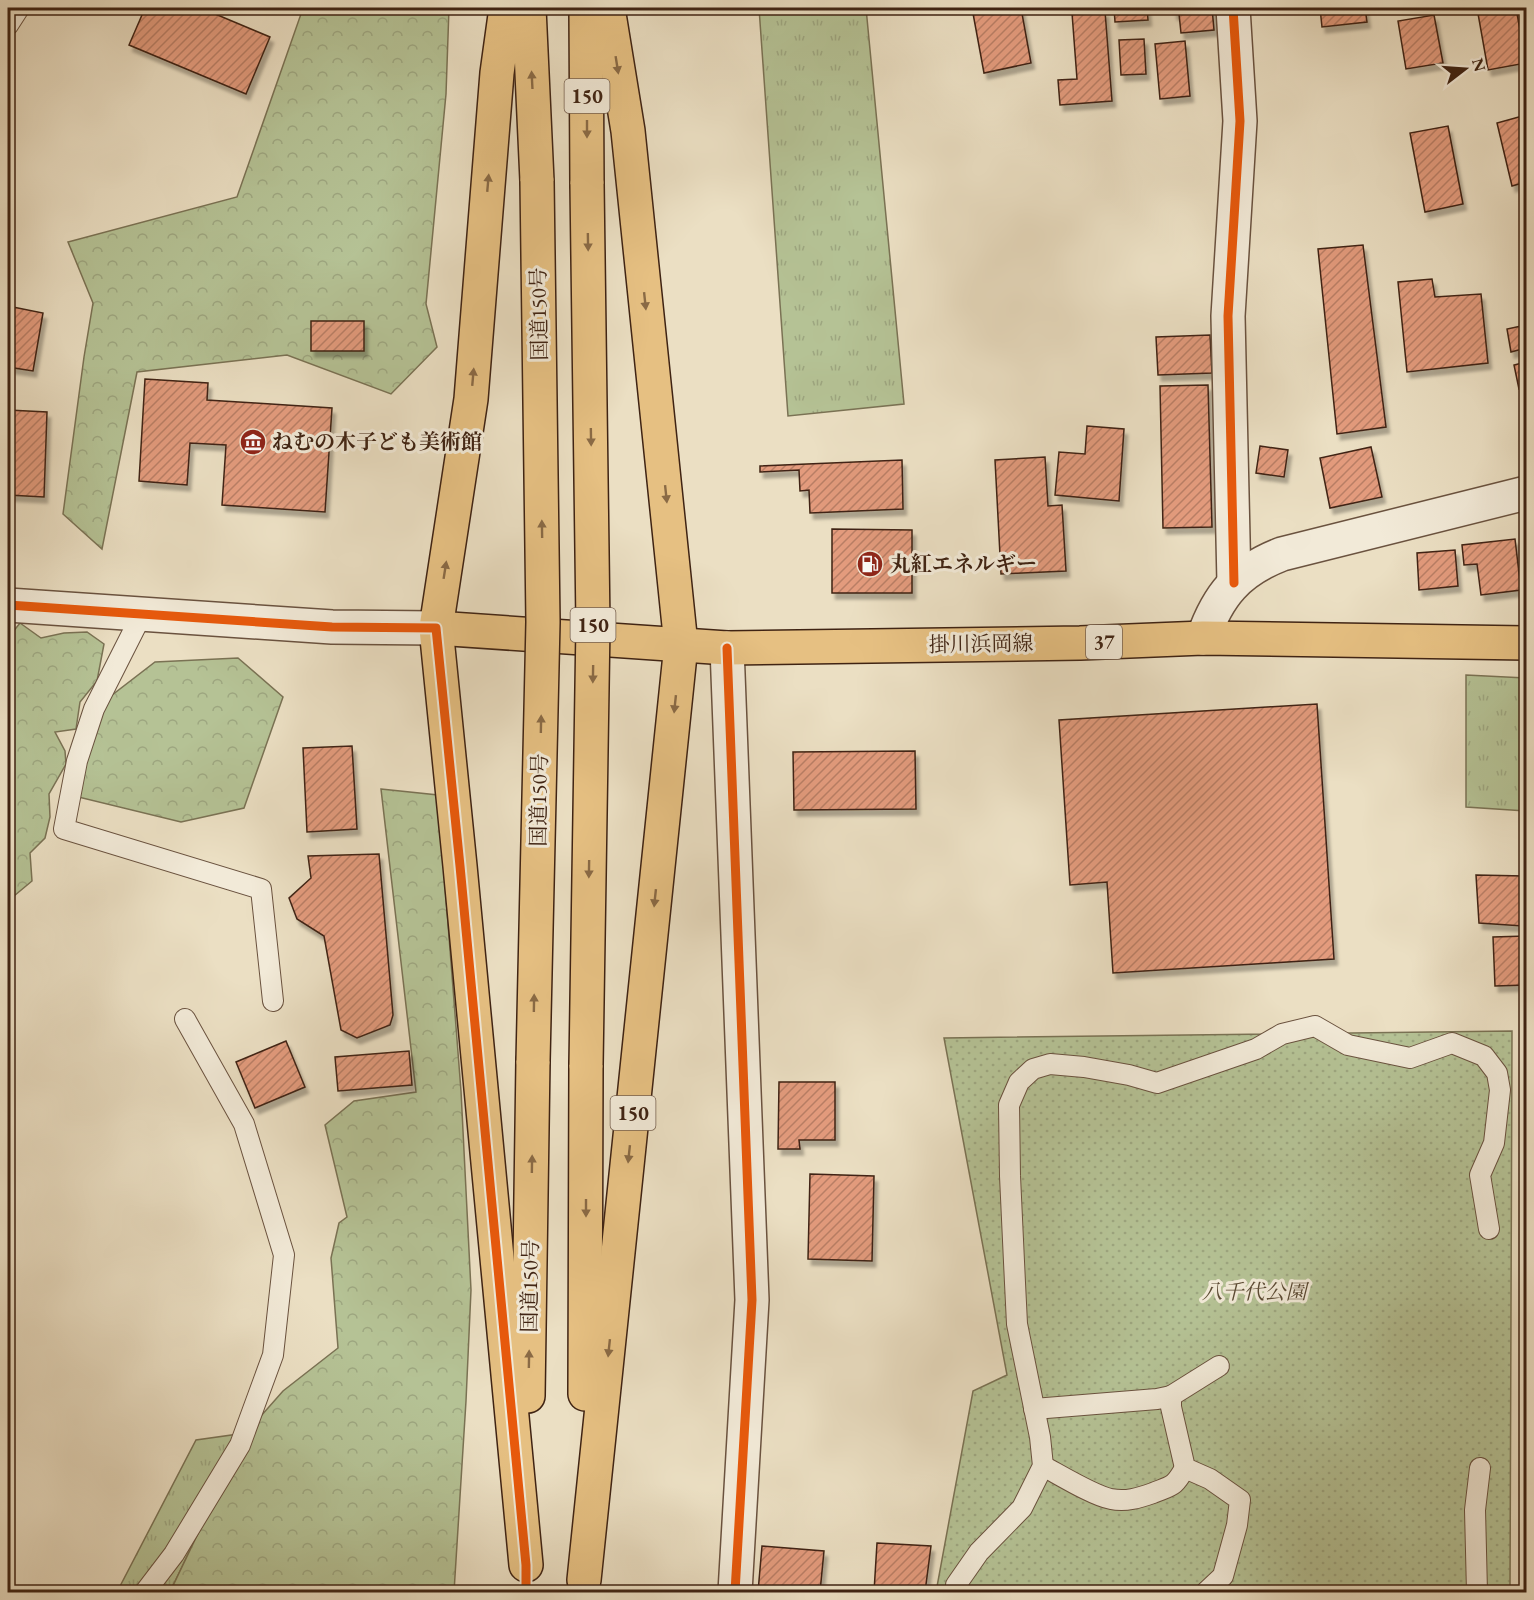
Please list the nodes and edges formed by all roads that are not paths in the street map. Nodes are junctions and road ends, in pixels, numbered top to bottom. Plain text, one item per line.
1 (19, 8) edge
2 (506, 8) edge
3 (529, 8) edge
4 (586, 8) edge
5 (608, 8) edge
6 (1233, 8) edge
7 (8, 25) edge
8 (1527, 493) edge
9 (1234, 583) junction
10 (8, 605) edge
11 (142, 614) junction
12 (436, 628) junction
13 (1203, 638) junction
14 (1527, 643) edge
15 (681, 645) junction
16 (727, 648) junction
17 (273, 1001) dead end
18 (185, 1019) dead end
19 (1489, 1229) dead end
20 (1219, 1366) dead end
21 (1171, 1396) junction
22 (1034, 1408) junction
23 (1043, 1466) junction
24 (1185, 1468) junction
25 (1480, 1468) dead end
26 (526, 1579) edge
27 (584, 1586) edge
28 (1213, 1590) edge
29 (145, 1593) edge
30 (735, 1593) edge
31 (956, 1593) edge
32 (1477, 1593) edge

1 - 7 lane
12 -> 2 main road, 150
26 -> 3 main road, 国道150号 / 150, bridge
4 -> 27 main road, 150, bridge
5 -> 15 main road, 150
6 - 9 street
8 - 9 street
9 - 13 street
10 - 11 street
11 - 12 street
11 - 17 lane
12 - 15 main road, 掛川浜岡線 / 37
12 - 26 main road, 150
13 - 14 main road, 掛川浜岡線 / 37
13 - 16 main road, 掛川浜岡線 / 37
15 - 16 main road, 掛川浜岡線 / 37
15 -> 27 main road, 150
16 - 30 street
18 - 29 lane
19 - 22 lane
20 - 21 lane
21 - 22 lane
21 - 24 lane
22 - 23 lane
23 - 24 lane
23 - 31 lane
24 - 28 lane
25 - 32 lane

